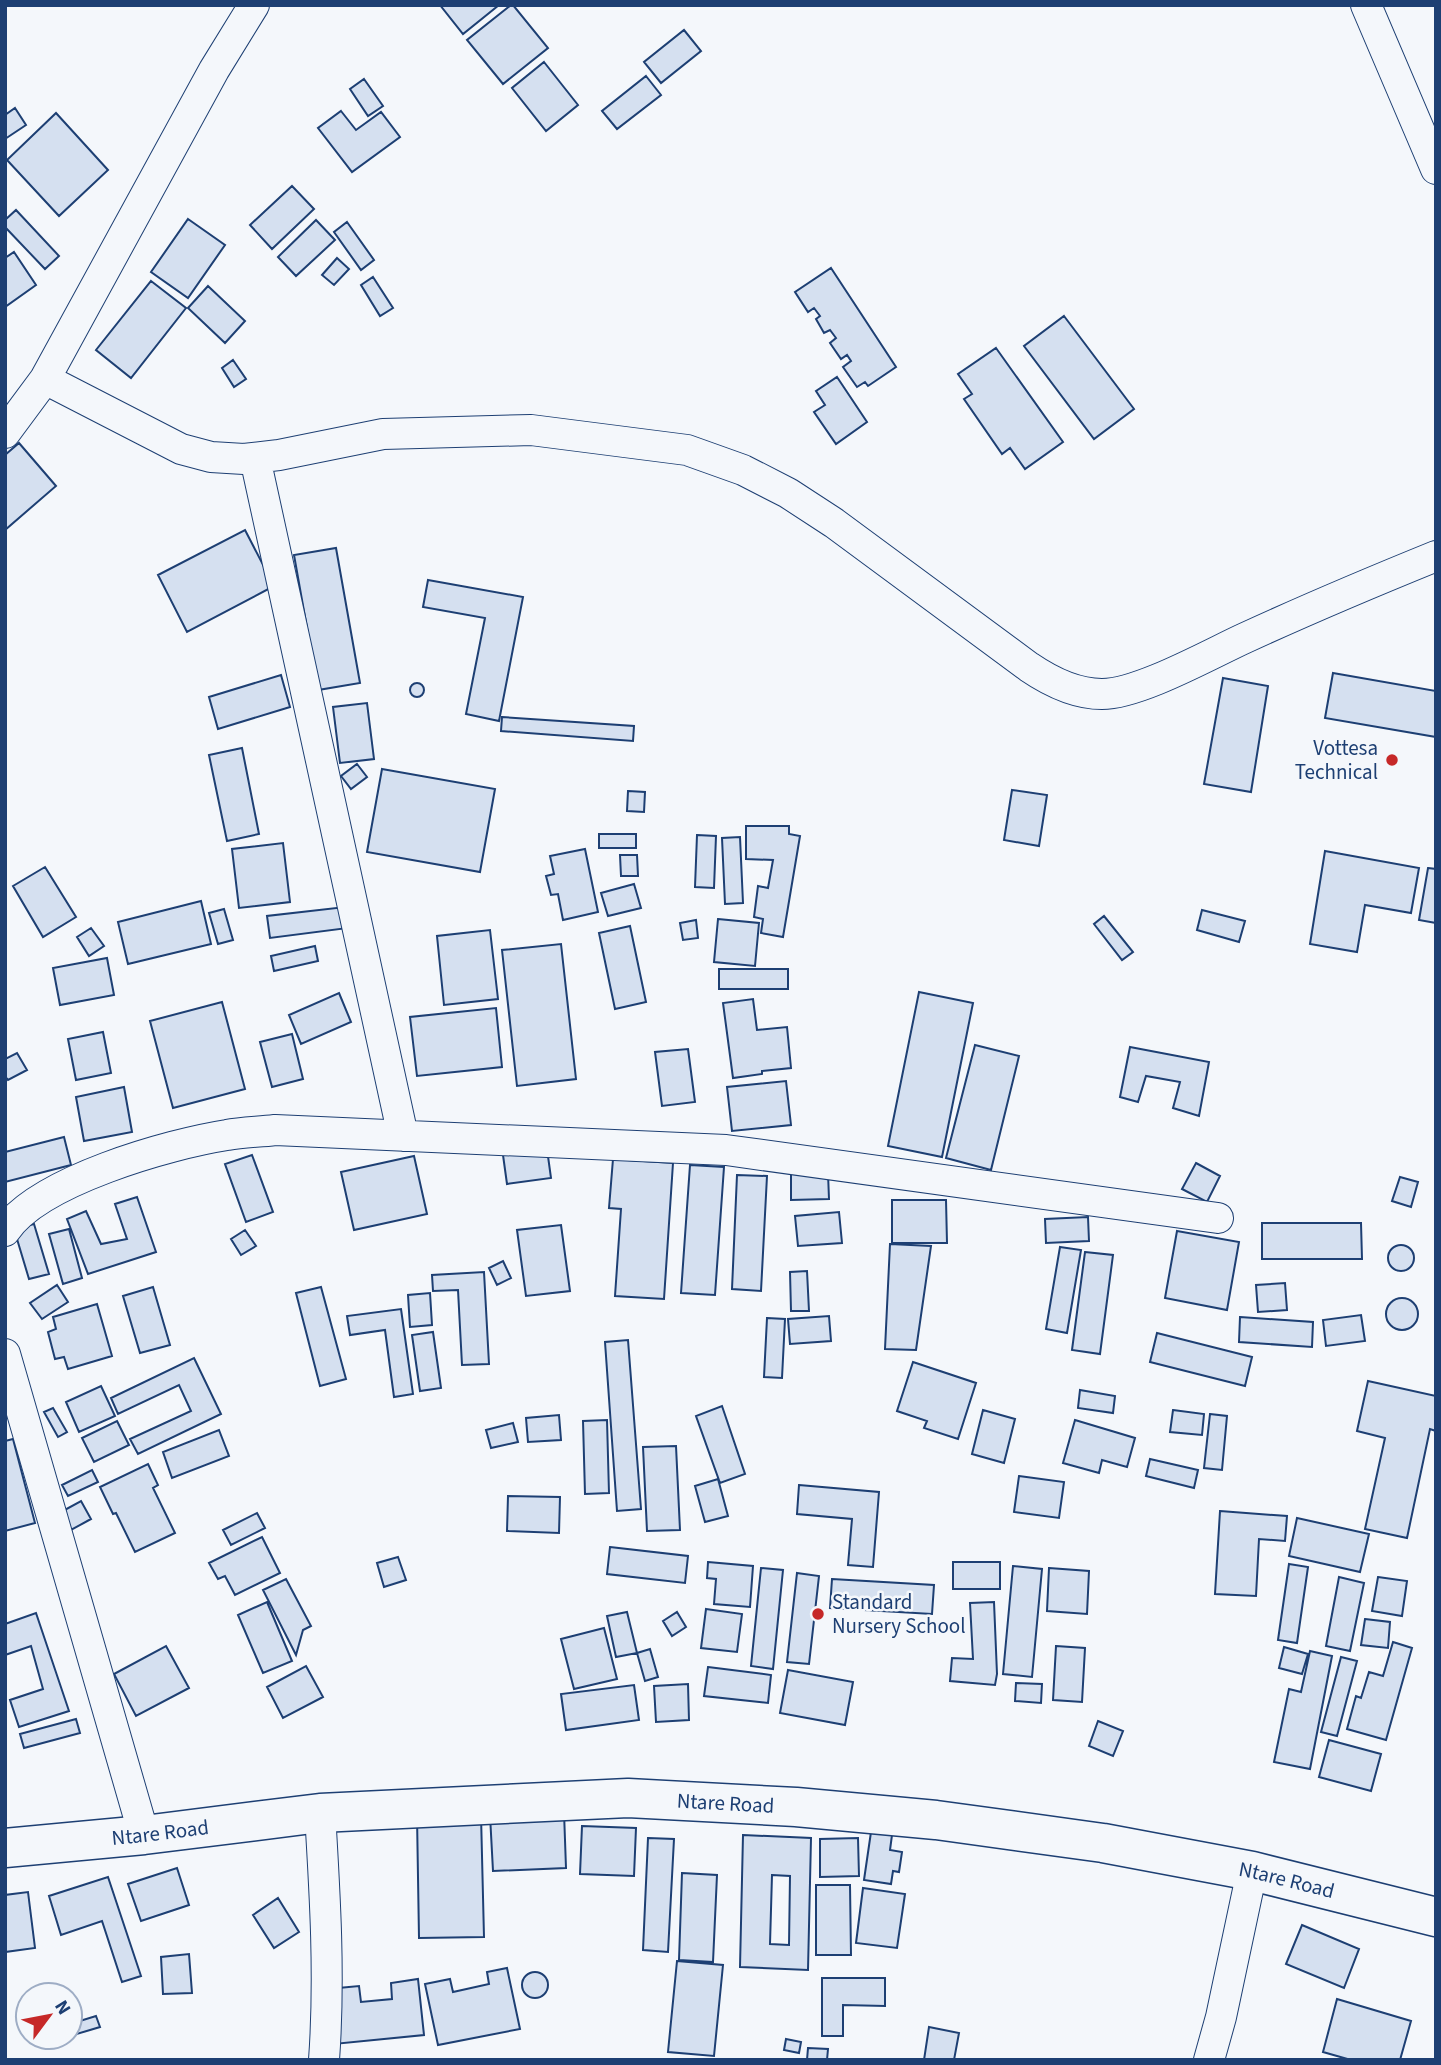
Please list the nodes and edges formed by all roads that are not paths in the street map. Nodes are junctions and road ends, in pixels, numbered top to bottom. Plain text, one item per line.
1 (254, 5) edge
2 (1366, 5) edge
3 (1436, 169) edge
4 (45, 379) junction
5 (5, 433) edge
6 (256, 458) junction
7 (1436, 556) edge
8 (402, 1136) junction
9 (1218, 1218) dead end
10 (5, 1231) edge
11 (5, 1354) edge
12 (320, 1813) junction
13 (144, 1835) junction
14 (5, 1848) edge
15 (1252, 1871) junction
16 (1435, 1915) edge
17 (324, 2060) edge
18 (1209, 2060) edge

1 - 4 street
2 - 3 street
4 - 5 street
4 - 6 street
6 - 7 street
6 - 8 street
8 - 9 street
8 - 10 street
11 - 13 street
12 - 13 main road, Ntare Road
12 - 15 main road, Ntare Road
12 - 17 street
13 - 14 main road, Ntare Road
15 - 16 main road, Ntare Road
15 - 18 street

